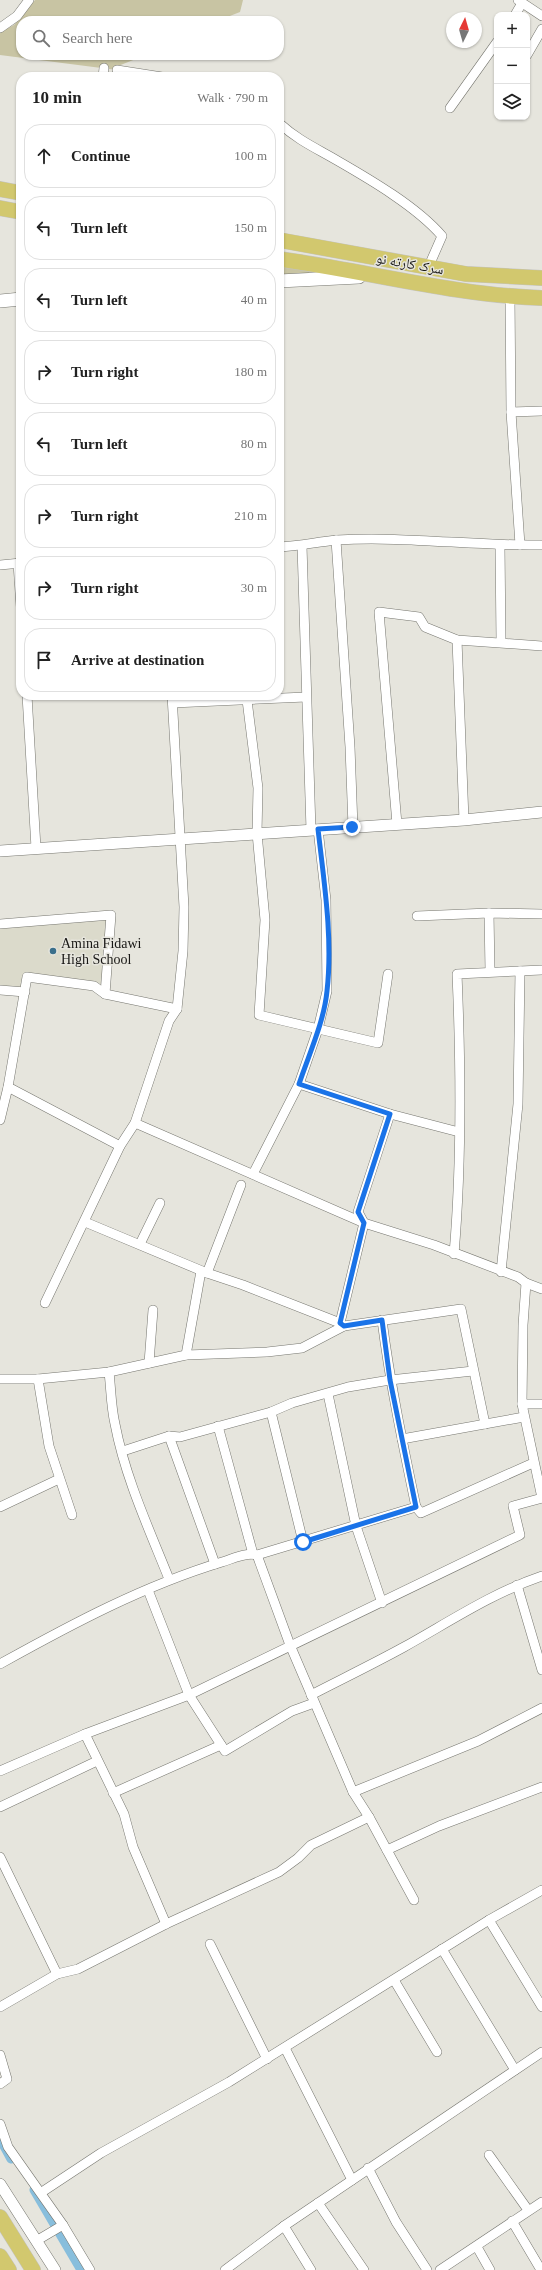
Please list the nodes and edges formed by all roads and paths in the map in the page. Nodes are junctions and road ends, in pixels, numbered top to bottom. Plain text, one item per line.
1 (29, 0) edge
2 (520, 2) edge
3 (516, 12) edge
4 (17, 16) edge
5 (542, 16) edge
6 (16, 17) edge
7 (0, 28) edge
8 (542, 29) edge
9 (494, 46) edge
10 (530, 50) edge
11 (117, 70) dead end
12 (130, 72) edge
13 (450, 108) dead end
14 (284, 127) edge
15 (0, 189) edge
16 (16, 192) edge
17 (0, 208) edge
18 (16, 211) edge
19 (284, 241) edge
20 (318, 247) junction
21 (284, 260) edge
22 (319, 265) junction
23 (428, 268) junction
24 (380, 276) junction
25 (542, 278) edge
26 (284, 281) edge
27 (510, 297) junction
28 (542, 298) edge
29 (16, 299) edge
30 (0, 301) edge
31 (542, 411) edge
32 (511, 412) junction
33 (336, 540) junction
34 (542, 544) edge
35 (520, 545) junction
36 (302, 546) junction
37 (500, 546) junction
38 (284, 547) edge
39 (16, 563) edge
40 (0, 565) edge
41 (457, 640) junction
42 (501, 642) junction
43 (542, 646) edge
44 (284, 697) edge
45 (306, 697) junction
46 (26, 700) edge
47 (172, 700) edge
48 (246, 700) edge
49 (542, 812) edge
50 (464, 820) junction
51 (398, 824) junction
52 (352, 827) junction
53 (315, 829) junction
54 (257, 833) junction
55 (180, 839) junction
56 (36, 848) junction
57 (0, 851) edge
58 (489, 913) junction
59 (542, 914) edge
60 (417, 916) dead end
61 (0, 924) edge
62 (542, 970) edge
63 (490, 971) junction
64 (520, 971) junction
65 (388, 974) dead end
66 (0, 990) edge
67 (25, 992) junction
68 (105, 994) junction
69 (177, 1009) junction
70 (318, 1029) junction
71 (299, 1084) junction
72 (8, 1087) junction
73 (390, 1114) junction
74 (0, 1120) edge
75 (135, 1123) junction
76 (460, 1132) junction
77 (120, 1146) junction
78 (253, 1174) junction
79 (241, 1185) dead end
80 (160, 1203) dead end
81 (84, 1222) junction
82 (364, 1223) junction
83 (140, 1244) junction
84 (454, 1254) junction
85 (204, 1272) junction
86 (501, 1272) junction
87 (526, 1283) junction
88 (542, 1289) edge
89 (45, 1303) dead end
90 (153, 1310) dead end
91 (382, 1320) junction
92 (342, 1325) junction
93 (186, 1355) junction
94 (149, 1363) junction
95 (473, 1371) junction
96 (109, 1372) junction
97 (0, 1379) edge
98 (38, 1379) junction
99 (390, 1380) junction
100 (328, 1394) junction
101 (522, 1404) junction
102 (542, 1404) edge
103 (271, 1412) junction
104 (524, 1417) junction
105 (485, 1424) junction
106 (218, 1426) junction
107 (168, 1436) junction
108 (402, 1439) junction
109 (123, 1452) junction
110 (533, 1463) junction
111 (59, 1480) junction
112 (542, 1498) edge
113 (0, 1507) edge
114 (416, 1507) junction
115 (72, 1515) dead end
116 (356, 1526) junction
117 (303, 1542) junction
118 (255, 1555) junction
119 (215, 1564) junction
120 (542, 1576) edge
121 (169, 1579) junction
122 (516, 1585) junction
123 (148, 1590) junction
124 (382, 1603) junction
125 (290, 1645) junction
126 (0, 1664) edge
127 (542, 1670) edge
128 (189, 1695) junction
129 (313, 1699) junction
130 (542, 1708) edge
131 (85, 1734) junction
132 (221, 1745) junction
133 (97, 1761) junction
134 (0, 1771) edge
135 (542, 1787) edge
136 (352, 1792) junction
137 (113, 1793) junction
138 (0, 1807) edge
139 (369, 1817) junction
140 (387, 1850) junction
141 (0, 1857) edge
142 (542, 1890) edge
143 (414, 1900) dead end
144 (489, 1920) junction
145 (166, 1924) junction
146 (210, 1944) dead end
147 (442, 1949) junction
148 (57, 1974) junction
149 (394, 1980) junction
150 (0, 2007) edge
151 (542, 2007) edge
152 (285, 2048) junction
153 (437, 2052) dead end
154 (542, 2052) edge
155 (0, 2055) edge
156 (267, 2059) junction
157 (515, 2070) junction
158 (0, 2084) edge
159 (0, 2124) edge
160 (489, 2156) dead end
161 (368, 2168) junction
162 (352, 2180) junction
163 (0, 2184) edge
164 (42, 2192) junction
165 (542, 2202) edge
166 (318, 2203) junction
167 (528, 2210) junction
168 (0, 2217) edge
169 (512, 2221) junction
170 (284, 2226) junction
171 (58, 2229) junction
172 (36, 2241) junction
173 (477, 2247) junction
174 (0, 2256) edge
175 (9, 2270) edge
176 (33, 2270) edge
177 (55, 2270) edge
178 (90, 2270) edge
179 (225, 2270) edge
180 (311, 2270) edge
181 (364, 2270) edge
182 (427, 2270) edge
183 (440, 2270) edge
184 (490, 2270) edge
185 (541, 2270) edge

1 - 4 street
2 - 3 street
2 - 5 street
6 - 7 street
8 - 10 street
9 - 13 street
11 - 12 street
14 - 23 street
15 - 16 highway
17 - 18 highway
19 - 20 highway, سرک کارته نو
20 - 22 highway
20 - 23 highway, سرک کارته نو
21 - 22 highway, سرک کارته نو
22 - 24 highway, سرک کارته نو
23 - 25 highway, سرک کارته نو
24 - 26 main road
24 - 27 highway, سرک کارته نو
27 - 28 highway, سرک کارته نو
27 - 32 street
29 - 30 main road
31 - 32 street
32 - 35 street
33 - 36 street
33 - 37 street
33 - 52 street
34 - 35 street
35 - 37 street
36 - 38 street
36 - 45 street
37 - 42 street
39 - 40 street
41 - 42 street
41 - 50 street
41 - 51 street
42 - 43 street
44 - 45 street
45 - 53 street
46 - 56 street
47 - 55 street
48 - 54 street
49 - 50 street
50 - 51 street
51 - 52 street
52 - 53 street
53 - 54 street
53 - 70 street
54 - 55 street
54 - 70 street
55 - 56 street
55 - 69 street
56 - 57 street
58 - 59 street
58 - 60 street
58 - 63 street
61 - 68 street
62 - 64 street
63 - 64 street
63 - 76 street
64 - 86 street
65 - 70 street
66 - 67 street
67 - 68 street
67 - 72 street
68 - 69 street
69 - 75 street
70 - 71 street
71 - 73 street
71 - 78 street
72 - 74 street
72 - 77 street
73 - 76 street
73 - 82 street
75 - 77 street
75 - 78 street
76 - 84 street
77 - 81 street
78 - 82 street
79 - 85 street
80 - 83 street
81 - 83 street
81 - 89 street
82 - 84 street
82 - 92 street
83 - 85 street
84 - 86 street
85 - 92 street
85 - 93 street
86 - 87 street
87 - 88 street
87 - 101 street
90 - 94 street
91 - 92 street
91 - 95 street
91 - 99 street
92 - 93 street
93 - 94 street
94 - 96 street
95 - 99 street
95 - 105 street
96 - 98 street
96 - 109 street
97 - 98 street
98 - 111 street
99 - 100 street
99 - 108 street
100 - 103 street
100 - 116 street
101 - 102 street
101 - 104 street
103 - 106 street
103 - 117 street
104 - 105 street
104 - 110 street
105 - 108 street
106 - 107 street
106 - 118 street
107 - 109 street
107 - 119 street
108 - 114 street
109 - 121 street
110 - 112 street
110 - 114 street
111 - 113 street
111 - 115 street
112 - 124 street
114 - 116 street
116 - 117 street
116 - 124 street
117 - 118 street
118 - 119 street
118 - 125 street
119 - 121 street
120 - 122 street
121 - 123 street
122 - 127 street
122 - 129 street
123 - 126 street
123 - 128 street
124 - 125 street
125 - 128 street
125 - 129 street
128 - 131 street
128 - 132 street
129 - 132 street
129 - 136 street
130 - 136 street
131 - 133 street
131 - 134 street
132 - 137 street
133 - 137 street
133 - 138 street
135 - 140 street
136 - 139 street
137 - 145 street
139 - 140 street
139 - 145 street
140 - 143 street
141 - 148 street
142 - 144 street
144 - 147 street
144 - 151 street
145 - 148 street
146 - 156 street
147 - 149 street
147 - 157 street
148 - 150 street
149 - 152 street
149 - 153 street
152 - 156 street
152 - 162 street
154 - 157 street
155 - 158 street
156 - 164 street
157 - 161 street
159 - 164 street
160 - 167 street
161 - 162 street
161 - 182 street
162 - 166 street
163 - 172 street
164 - 171 street
165 - 167 street
166 - 170 street
166 - 181 street
167 - 169 street
168 - 176 highway
169 - 173 street
169 - 185 street
170 - 179 street
170 - 180 street
171 - 172 street
171 - 178 street
172 - 177 street
173 - 183 street
173 - 184 street
174 - 175 highway

